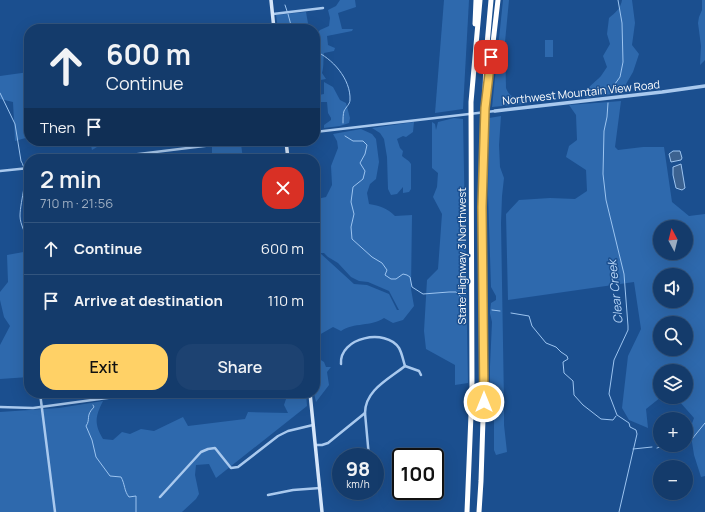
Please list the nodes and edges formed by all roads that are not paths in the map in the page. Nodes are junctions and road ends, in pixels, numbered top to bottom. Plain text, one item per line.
1 (271, 0) edge
2 (476, 0) edge
3 (480, 0) edge
4 (491, 0) edge
5 (498, 0) edge
6 (322, 8) dead end
7 (272, 14) junction
8 (273, 24) edge
9 (473, 75) junction
10 (705, 86) edge
11 (485, 108) junction
12 (495, 111) joint
13 (320, 131) edge
14 (204, 146) edge
15 (139, 154) edge
16 (24, 169) edge
17 (0, 172) edge
18 (341, 364) dead end
19 (405, 366) junction
20 (421, 375) dead end
21 (41, 398) edge
22 (108, 398) edge
23 (311, 398) edge
24 (0, 407) edge
25 (42, 407) junction
26 (365, 413) junction
27 (314, 425) junction
28 (316, 445) junction
29 (368, 448) edge
30 (320, 488) junction
31 (268, 495) dead end
32 (160, 497) dead end
33 (55, 512) edge
34 (322, 512) edge
35 (466, 512) edge
36 (479, 512) edge

1 - 7 main road
2 - 9 highway
3 - 9 highway, State Highway 3 Northwest
4 - 11 highway, State Highway 3 Northwest
5 - 11 highway
6 - 7 street
7 - 8 main road
9 - 35 highway, State Highway 3 Northwest
10 - 12 street, Northwest Mountain View Road
11 - 36 highway, State Highway 3 Northwest
12 - 13 street, Northwest Mountain View Road
14 - 15 street
16 - 17 street
18 - 19 street
19 - 20 street
19 - 26 street
21 - 25 street
22 - 25 street
23 - 27 main road
24 - 25 street
25 - 33 street
26 - 28 street
26 - 29 street
27 - 28 main road
27 - 32 street
28 - 30 main road
30 - 31 street
30 - 34 main road

